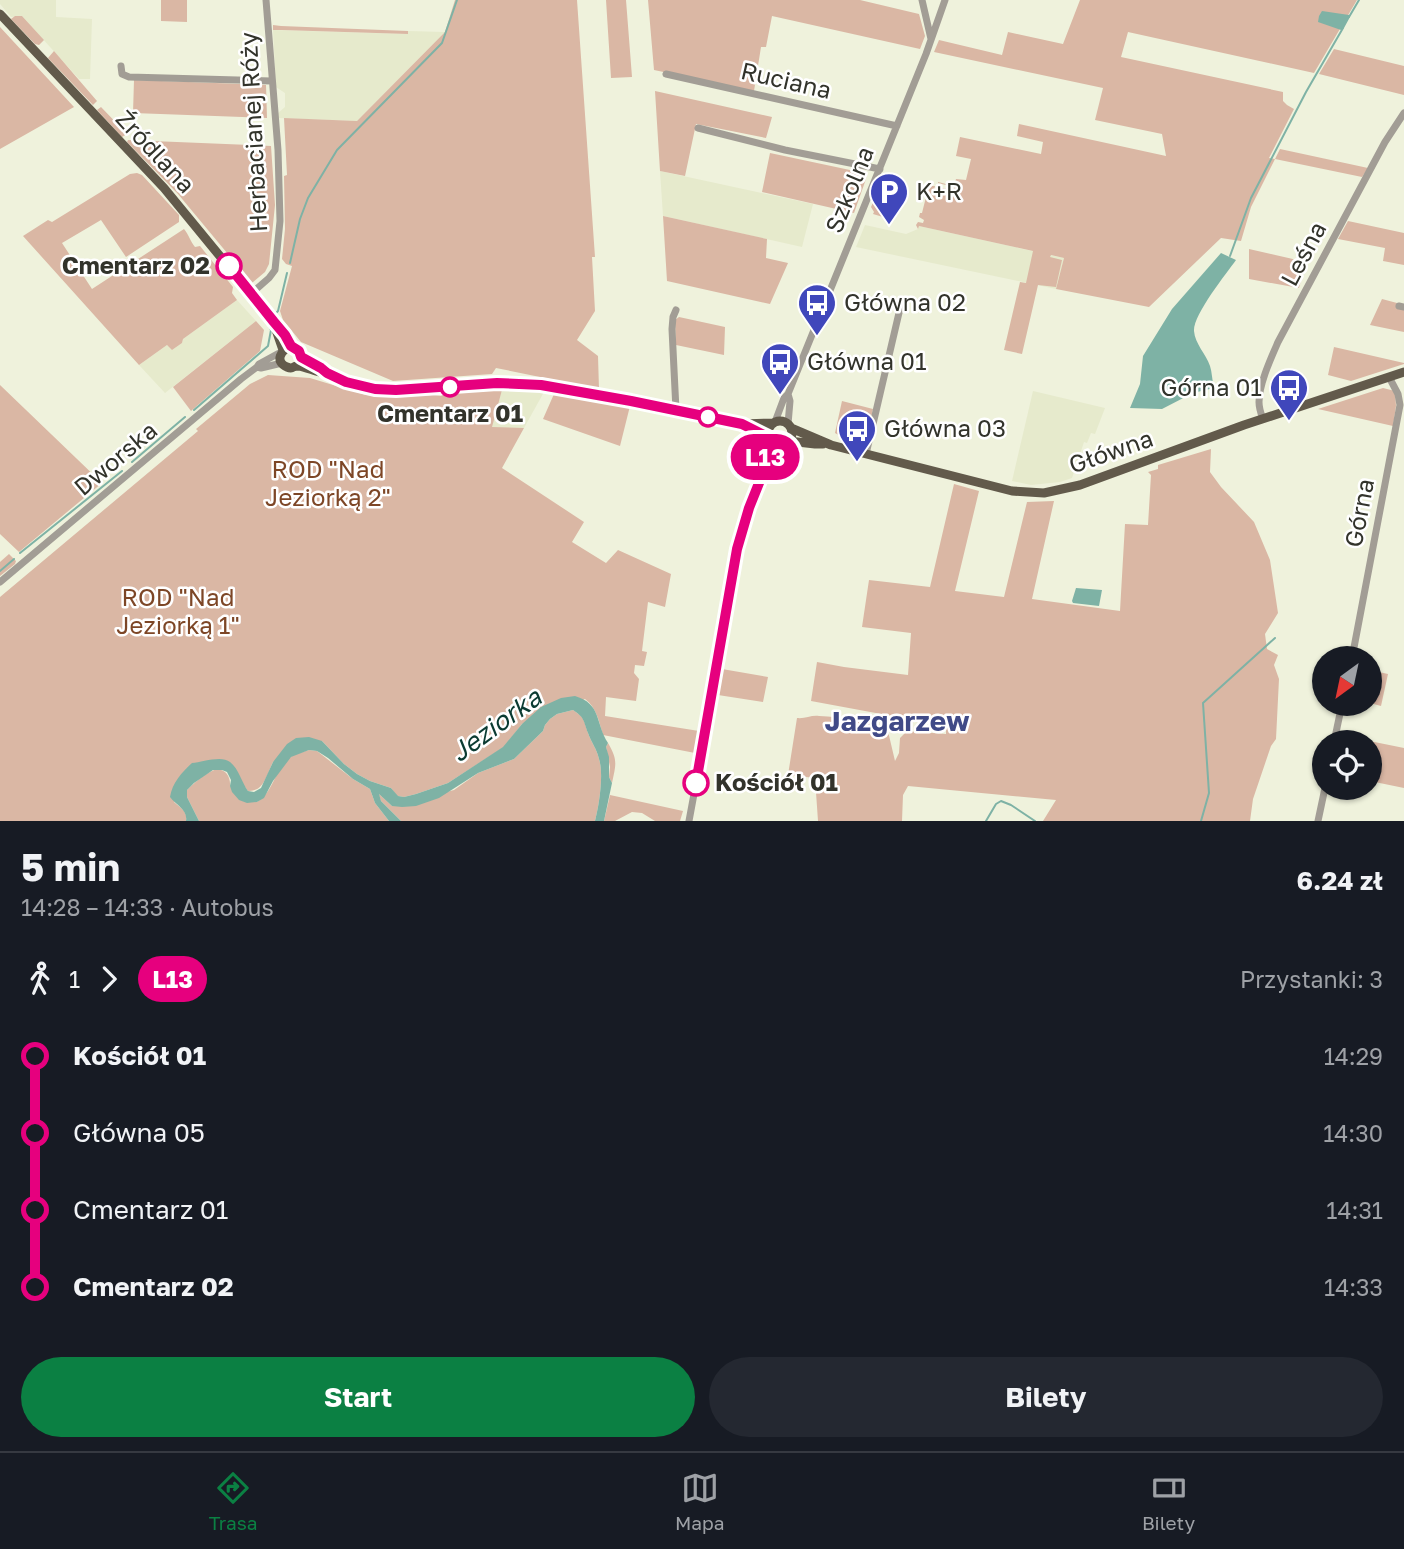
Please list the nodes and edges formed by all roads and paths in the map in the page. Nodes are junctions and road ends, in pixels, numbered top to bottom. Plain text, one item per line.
1 (266, 0) edge
2 (922, 0) edge
3 (945, 0) edge
4 (0, 14) edge
5 (931, 40) junction
6 (121, 66) dead end
7 (666, 74) dead end
8 (271, 81) junction
9 (1404, 113) edge
10 (897, 126) junction
11 (698, 128) dead end
12 (880, 169) junction
13 (252, 293) junction
14 (902, 300) dead end
15 (676, 310) dead end
16 (285, 349) junction
17 (299, 361) junction
18 (282, 363) junction
19 (257, 367) junction
20 (1404, 372) edge
21 (1389, 377) junction
22 (788, 394) junction
23 (677, 410) junction
24 (1263, 419) junction
25 (774, 423) junction
26 (742, 424) junction
27 (790, 426) junction
28 (769, 438) junction
29 (786, 443) junction
30 (824, 443) junction
31 (866, 454) junction
32 (761, 478) junction
33 (0, 582) edge
34 (1354, 646) edge
35 (1322, 800) edge
36 (689, 821) edge
37 (1318, 821) edge

1 - 8 street, Herbacianej Róży
2 - 5 street
3 - 5 street, Szkolna
4 - 13 main road, Źródlana
5 - 10 street, Szkolna
6 - 8 street
7 - 10 street, Ruciana
8 - 13 street, Herbacianej Róży
9 - 24 street, Leśna
10 - 12 street, Szkolna
11 - 12 street
12 - 22 street, Szkolna
13 - 16 main road, Źródlana
14 - 31 street
15 - 23 street
16 - 17 main road
16 - 18 main road
16 - 19 street, Dworska
17 - 18 main road
17 - 23 main road
18 - 19 street, Dworska
19 - 33 street, Dworska
20 - 21 main road, Główna
21 - 24 main road, Główna
21 - 34 street, Górna
22 - 25 street, Szkolna
22 - 27 street, Szkolna
23 - 26 main road
24 - 31 main road, Główna
25 - 26 main road
25 - 27 main road
25 - 28 main road
26 - 28 main road
27 - 29 main road
27 - 30 main road, Główna
28 - 29 main road
28 - 32 street
29 - 30 main road, Główna
29 - 32 street
30 - 31 main road, Główna
32 - 36 street
35 - 37 street

